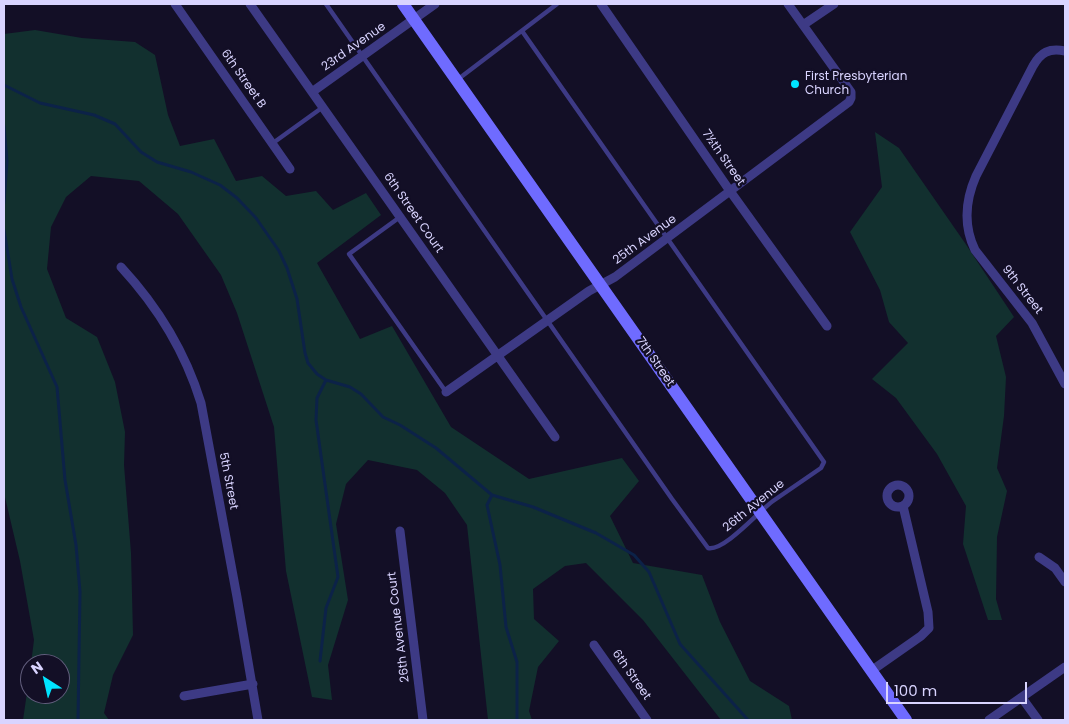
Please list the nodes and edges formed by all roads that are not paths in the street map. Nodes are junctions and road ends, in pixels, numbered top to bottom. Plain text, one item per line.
1 (175, 4) edge
2 (250, 4) edge
3 (326, 4) edge
4 (403, 4) edge
5 (435, 4) edge
6 (557, 4) edge
7 (601, 4) edge
8 (788, 4) edge
9 (834, 4) edge
10 (414, 19) junction
11 (802, 25) junction
12 (522, 31) junction
13 (1062, 50) edge
14 (362, 56) junction
15 (456, 80) junction
16 (312, 92) junction
17 (323, 107) junction
18 (273, 142) junction
19 (290, 169) dead end
20 (730, 191) junction
21 (400, 216) junction
22 (668, 239) junction
23 (121, 267) dead end
24 (601, 285) junction
25 (548, 320) junction
26 (827, 326) dead end
27 (498, 356) junction
28 (1065, 384) edge
29 (446, 392) joint
30 (555, 437) dead end
31 (903, 506) dead end
32 (761, 512) junction
33 (400, 531) dead end
34 (1039, 557) dead end
35 (1065, 582) edge
36 (594, 645) dead end
37 (1065, 667) edge
38 (871, 671) junction
39 (253, 684) junction
40 (184, 696) dead end
41 (1022, 698) junction
42 (258, 720) edge
43 (423, 720) edge
44 (647, 720) edge
45 (906, 720) edge
46 (990, 720) edge
47 (1038, 720) edge

1 - 18 street, 6th Street B
2 - 16 street, 6th Street Court
3 - 14 lane
4 - 10 main road, 7th Street
5 - 10 street, 23rd Avenue
6 - 12 lane
7 - 20 street, 7½th Street
8 - 11 street
9 - 11 street
10 - 14 street, 23rd Avenue
10 - 15 main road, 7th Street
11 - 20 street, 25th Avenue
12 - 15 lane
12 - 22 lane
13 - 28 street, 9th Street
14 - 16 street, 23rd Avenue
14 - 25 lane
15 - 24 main road, 7th Street
16 - 17 street, 6th Street Court
17 - 18 lane
17 - 21 street, 6th Street Court
18 - 19 street, 6th Street B
20 - 22 street, 25th Avenue
20 - 26 street, 7½th Street
21 - 27 street, 6th Street Court
21 - 29 lane
22 - 24 street, 25th Avenue
22 - 32 lane, 26th Avenue
23 - 39 street, 5th Street
24 - 25 street, 25th Avenue
24 - 32 main road, 7th Street
25 - 27 street, 25th Avenue
25 - 32 lane, 26th Avenue
27 - 29 street, 25th Avenue
27 - 30 street, 6th Street Court
31 - 38 street
32 - 38 main road, 7th Street
33 - 43 street, 26th Avenue Court
34 - 35 street
36 - 44 street, 6th Street
37 - 41 street
38 - 45 main road, 7th Street
39 - 40 street
39 - 42 street, 5th Street
41 - 46 street
41 - 47 street

